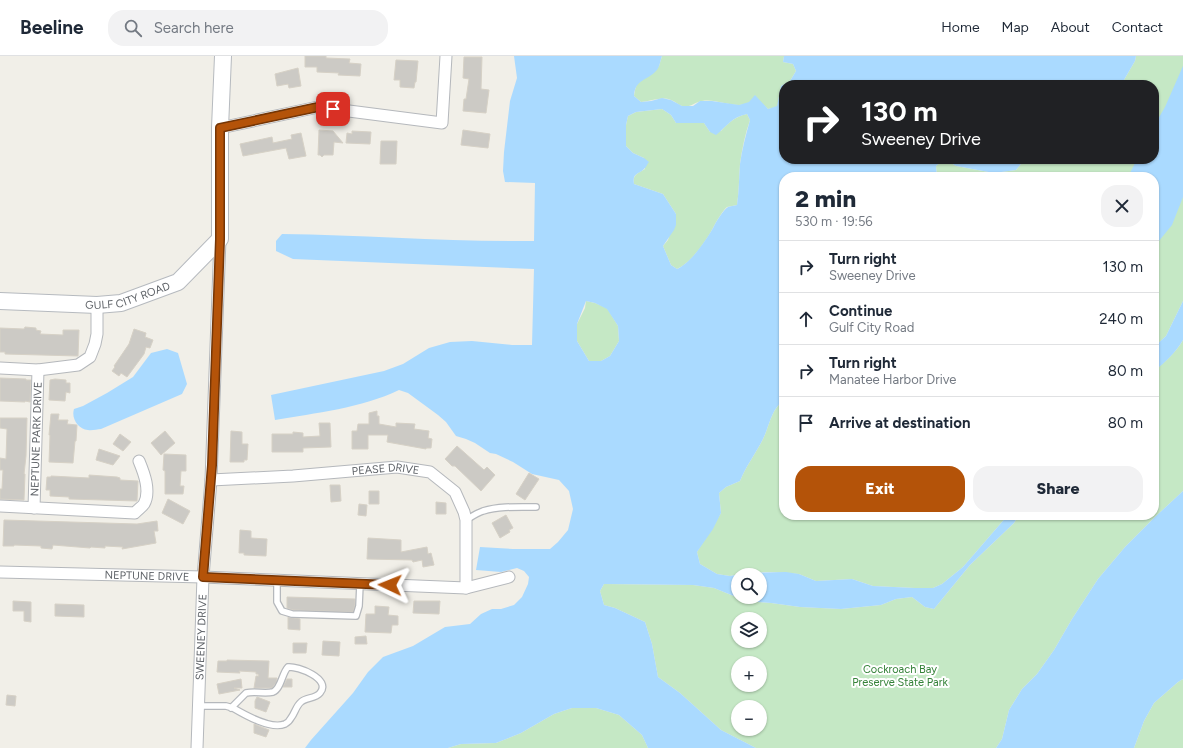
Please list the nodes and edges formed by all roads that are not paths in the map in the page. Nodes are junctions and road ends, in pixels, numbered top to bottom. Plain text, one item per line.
1 (223, 56) edge
2 (446, 56) edge
3 (220, 128) junction
4 (220, 239) junction
5 (0, 301) edge
6 (97, 305) junction
7 (0, 368) edge
8 (38, 370) junction
9 (139, 461) dead end
10 (211, 480) junction
11 (0, 506) edge
12 (536, 507) dead end
13 (34, 508) junction
14 (466, 520) junction
15 (0, 572) edge
16 (203, 577) junction
17 (509, 577) dead end
18 (277, 580) junction
19 (360, 584) junction
20 (466, 588) junction
21 (198, 706) junction
22 (231, 708) junction
23 (197, 748) edge

1 - 3 street
2 - 3 street
3 - 4 street
4 - 6 street, GULF CITY ROAD
4 - 10 street, SWEENEY DRIVE
5 - 6 street, GULF CITY ROAD
6 - 8 street, NEPTUNE PARK DRIVE
7 - 8 street, NEPTUNE PARK DRIVE
8 - 13 street, NEPTUNE PARK DRIVE
9 - 13 street, NEPTUNE PARK DRIVE
10 - 14 street, PEASE DRIVE
10 - 16 street, SWEENEY DRIVE
11 - 13 street, NEPTUNE PARK DRIVE
12 - 14 lane
14 - 20 street, PEASE DRIVE
15 - 16 street, NEPTUNE DRIVE
16 - 18 street, NEPTUNE DRIVE
16 - 21 street, SWEENEY DRIVE
17 - 20 street, NEPTUNE DRIVE
18 - 19 street, NEPTUNE DRIVE
18 - 19 lane
19 - 20 street, NEPTUNE DRIVE
21 - 22 lane
21 - 23 street, SWEENEY DRIVE
22 - 22 lane

